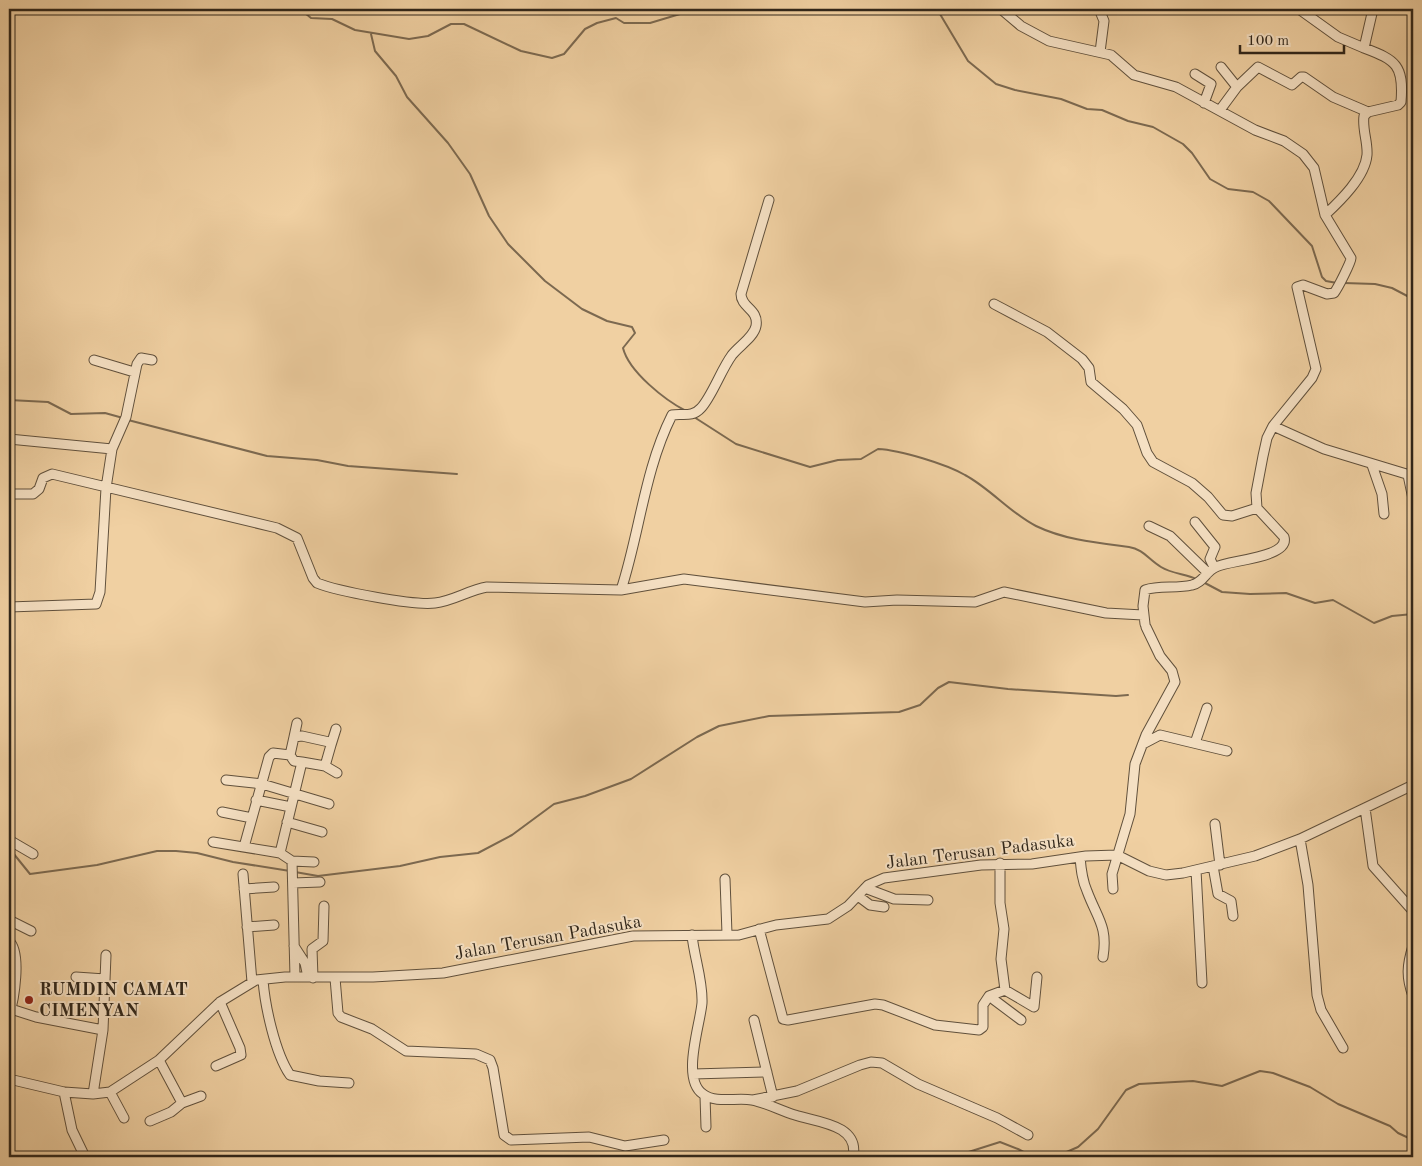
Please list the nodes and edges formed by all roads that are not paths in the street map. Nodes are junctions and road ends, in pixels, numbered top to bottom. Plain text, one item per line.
1 (1001, 9) edge
2 (1099, 9) edge
3 (1299, 9) edge
4 (1373, 9) edge
5 (1364, 48) junction
6 (1100, 52) junction
7 (1220, 67) dead end
8 (1195, 74) dead end
9 (1237, 87) junction
10 (1204, 103) junction
11 (1220, 110) junction
12 (1368, 112) junction
13 (769, 200) dead end
14 (1325, 215) junction
15 (994, 304) dead end
16 (94, 360) dead end
17 (152, 360) dead end
18 (134, 372) junction
19 (1273, 426) junction
20 (9, 439) edge
21 (112, 449) junction
22 (1372, 465) junction
23 (1410, 475) edge
24 (106, 488) junction
25 (9, 494) edge
26 (1413, 499) edge
27 (1257, 508) junction
28 (1384, 514) dead end
29 (1195, 522) dead end
30 (1149, 526) dead end
31 (1211, 570) junction
32 (621, 590) junction
33 (9, 608) edge
34 (1145, 622) junction
35 (1207, 708) dead end
36 (297, 723) dead end
37 (336, 730) dead end
38 (294, 737) junction
39 (1195, 743) junction
40 (1142, 744) junction
41 (331, 745) junction
42 (1226, 751) dead end
43 (290, 755) junction
44 (302, 762) junction
45 (325, 766) junction
46 (337, 772) dead end
47 (226, 780) dead end
48 (262, 784) junction
49 (1413, 785) edge
50 (294, 792) junction
51 (256, 800) junction
52 (329, 804) dead end
53 (291, 807) junction
54 (1365, 808) junction
55 (222, 812) dead end
56 (252, 818) junction
57 (288, 822) junction
58 (1215, 824) dead end
59 (322, 832) dead end
60 (1300, 839) junction
61 (9, 840) edge
62 (213, 842) dead end
63 (244, 847) junction
64 (280, 853) junction
65 (33, 854) dead end
66 (1116, 855) junction
67 (1080, 857) junction
68 (292, 862) junction
69 (314, 862) dead end
70 (1000, 863) junction
71 (1217, 865) junction
72 (1196, 870) junction
73 (243, 874) dead end
74 (725, 879) dead end
75 (320, 882) dead end
76 (293, 883) junction
77 (274, 887) dead end
78 (865, 888) junction
79 (244, 889) junction
80 (1113, 889) dead end
81 (858, 896) junction
82 (928, 900) dead end
83 (324, 906) dead end
84 (884, 907) dead end
85 (1413, 911) edge
86 (1233, 916) dead end
87 (9, 920) edge
88 (274, 925) dead end
89 (247, 927) junction
90 (760, 929) junction
91 (31, 931) dead end
92 (727, 934) junction
93 (692, 935) junction
94 (9, 941) edge
95 (293, 944) junction
96 (1413, 946) edge
97 (106, 955) dead end
98 (1103, 958) dead end
99 (76, 977) dead end
100 (295, 977) junction
101 (311, 977) junction
102 (1037, 977) dead end
103 (335, 978) junction
104 (106, 979) junction
105 (264, 980) junction
106 (252, 982) junction
107 (1202, 984) dead end
108 (1005, 990) junction
109 (989, 996) junction
110 (1413, 996) edge
111 (11, 998) edge
112 (220, 1002) junction
113 (10, 1012) edge
114 (754, 1020) dead end
115 (1022, 1020) dead end
116 (103, 1030) junction
117 (1343, 1048) dead end
118 (160, 1060) junction
119 (216, 1066) dead end
120 (767, 1072) junction
121 (693, 1074) junction
122 (9, 1079) edge
123 (349, 1083) dead end
124 (64, 1092) junction
125 (110, 1092) junction
126 (93, 1094) junction
127 (201, 1096) dead end
128 (705, 1096) junction
129 (774, 1097) junction
130 (750, 1100) junction
131 (182, 1102) junction
132 (124, 1118) dead end
133 (150, 1121) dead end
134 (706, 1127) dead end
135 (1028, 1135) dead end
136 (664, 1140) dead end
137 (85, 1157) edge
138 (852, 1157) edge

1 - 6 street
2 - 6 street
3 - 5 street
4 - 5 street
5 - 12 street
6 - 10 street
7 - 9 street
8 - 10 street
9 - 11 street
9 - 12 street
10 - 11 street
11 - 14 street
12 - 14 street
13 - 32 street
14 - 19 street
15 - 27 street
16 - 18 street
17 - 18 street
18 - 21 street
19 - 22 street
19 - 27 street
20 - 21 street
21 - 24 street
22 - 23 street
22 - 28 street
23 - 26 street
24 - 25 street
24 - 32 street
24 - 33 street
27 - 31 street
29 - 31 street
30 - 31 street
31 - 34 street
32 - 34 street
34 - 40 street
35 - 39 street
36 - 38 street
37 - 41 street
38 - 41 street
38 - 43 street
39 - 40 street
39 - 42 street
40 - 66 street
41 - 45 street
43 - 44 street
43 - 48 street
44 - 45 street
44 - 50 street
45 - 46 street
47 - 48 street
48 - 50 street
48 - 51 street
49 - 54 street
50 - 52 street
50 - 53 street
51 - 53 street
51 - 56 street
53 - 57 street
54 - 60 street
54 - 85 street
55 - 56 street
56 - 63 street
57 - 59 street
57 - 64 street
58 - 71 street
60 - 71 street
60 - 117 street
61 - 65 street
62 - 63 street
63 - 64 street
64 - 68 street
66 - 67 street, Jalan Terusan Padasuka
66 - 72 street
66 - 80 street
67 - 70 street, Jalan Terusan Padasuka
67 - 98 street
68 - 69 street
68 - 76 street
70 - 78 street, Jalan Terusan Padasuka
70 - 108 street
71 - 72 street
71 - 86 street
72 - 107 street
73 - 79 street
74 - 92 street
75 - 76 street
76 - 95 street
77 - 79 street
78 - 81 street, Jalan Terusan Padasuka
78 - 82 street
79 - 89 street
81 - 84 street
81 - 90 street, Jalan Terusan Padasuka
83 - 101 street
87 - 91 street
88 - 89 street
89 - 106 street
90 - 92 street, Jalan Terusan Padasuka
90 - 109 street
92 - 93 street, Jalan Terusan Padasuka
93 - 103 street, Jalan Terusan Padasuka
93 - 121 street
94 - 111 street
95 - 100 street
95 - 101 street
96 - 110 street
97 - 104 street
99 - 104 street
100 - 101 street, Jalan Terusan Padasuka
100 - 105 street, Jalan Terusan Padasuka
101 - 103 street, Jalan Terusan Padasuka
102 - 108 street
103 - 136 street
104 - 116 street
105 - 106 street, Jalan Terusan Padasuka
105 - 123 street
106 - 112 street, Jalan Terusan Padasuka
108 - 109 street
109 - 115 street
111 - 113 street
112 - 118 street, Jalan Terusan Padasuka
112 - 119 street
113 - 116 street
114 - 120 street
116 - 126 street
118 - 125 street, Jalan Terusan Padasuka
118 - 131 street
120 - 121 street
120 - 129 street
121 - 128 street
122 - 124 street, Jalan Terusan Padasuka
124 - 126 street, Jalan Terusan Padasuka
124 - 137 street
125 - 126 street, Jalan Terusan Padasuka
125 - 132 street
127 - 131 street
128 - 130 street
128 - 134 street
129 - 130 street
129 - 135 street
130 - 138 street
131 - 133 street

